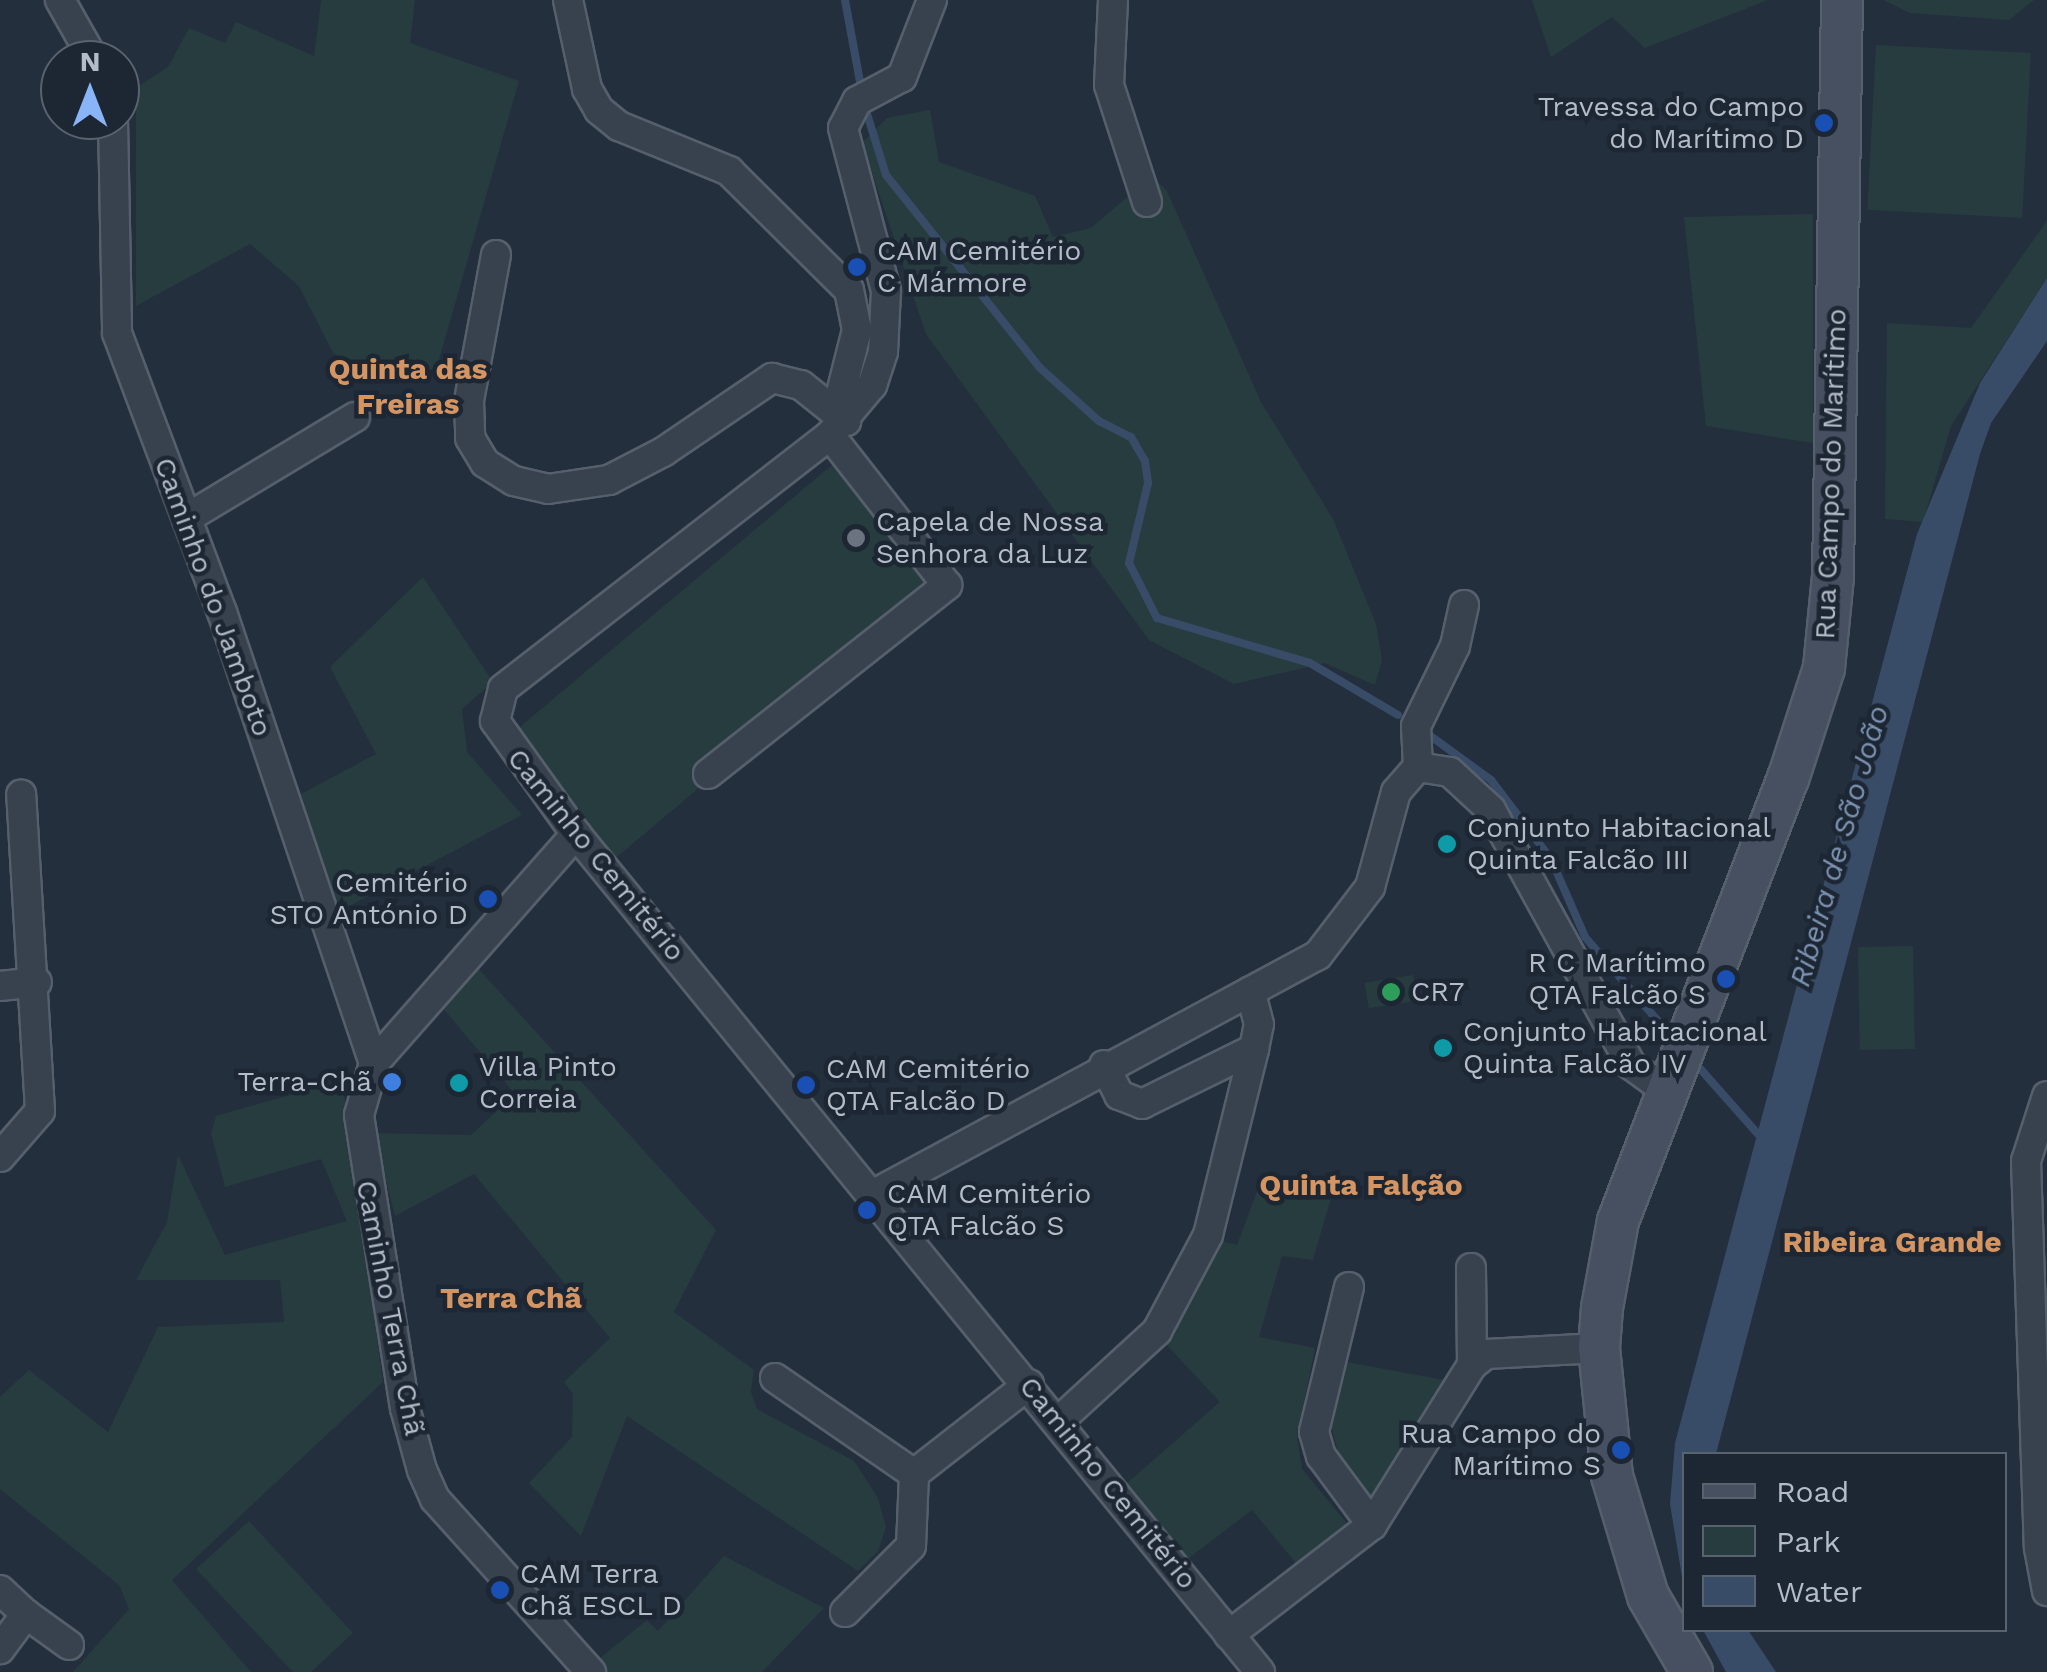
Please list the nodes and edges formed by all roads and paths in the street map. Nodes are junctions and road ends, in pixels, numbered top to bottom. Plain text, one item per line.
1 (60, 0) edge
2 (568, 0) edge
3 (932, 0) edge
4 (1113, 0) edge
5 (1842, 0) edge
6 (83, 40) edge
7 (113, 140) edge
8 (1148, 202) dead end
9 (496, 255) dead end
10 (355, 417) dead end
11 (837, 423) junction
12 (186, 518) junction
13 (1464, 605) dead end
14 (1418, 768) junction
15 (708, 774) dead end
16 (21, 795) dead end
17 (576, 834) junction
18 (37, 982) junction
19 (0, 986) edge
20 (1250, 992) junction
21 (1254, 1049) junction
22 (374, 1064) junction
23 (1104, 1065) junction
24 (1664, 1089) junction
25 (2047, 1096) edge
26 (0, 1156) edge
27 (874, 1194) junction
28 (1471, 1268) dead end
29 (1349, 1288) dead end
30 (1599, 1348) junction
31 (1472, 1365) junction
32 (775, 1378) dead end
33 (1029, 1384) junction
34 (1060, 1420) junction
35 (914, 1474) junction
36 (1372, 1525) junction
37 (0, 1590) edge
38 (2047, 1591) edge
39 (845, 1612) dead end
40 (26, 1614) junction
41 (1230, 1634) junction
42 (69, 1645) dead end
43 (0, 1649) edge
44 (591, 1672) edge
45 (1260, 1672) edge
46 (1692, 1672) edge

1 - 6 street
2 - 11 street
3 - 11 street, Caminho Cemitério
4 - 8 street
5 - 24 main road, Rua Campo do Marítimo
7 - 12 street, Caminho do Jamboto
9 - 11 street
10 - 12 street
11 - 15 street
11 - 17 street, Caminho Cemitério
12 - 22 street, Caminho do Jamboto
13 - 14 street
14 - 20 street
14 - 24 street
16 - 18 street
17 - 22 street
17 - 27 street, Caminho Cemitério
18 - 19 street
18 - 26 street
20 - 21 street
20 - 23 street
21 - 23 street
21 - 34 street
22 - 44 street, Caminho Terra Chã
23 - 27 street
24 - 30 main road, Rua Campo do Marítimo
25 - 38 street
27 - 33 street, Caminho Cemitério
28 - 31 street
29 - 36 street
30 - 31 street
30 - 46 main road, Rua Campo do Marítimo
31 - 36 street
32 - 35 street
33 - 34 street, Caminho Cemitério
33 - 35 street
34 - 41 street, Caminho Cemitério
35 - 39 street
36 - 41 street
37 - 40 street
40 - 42 street
40 - 43 street
41 - 45 street, Caminho Cemitério

